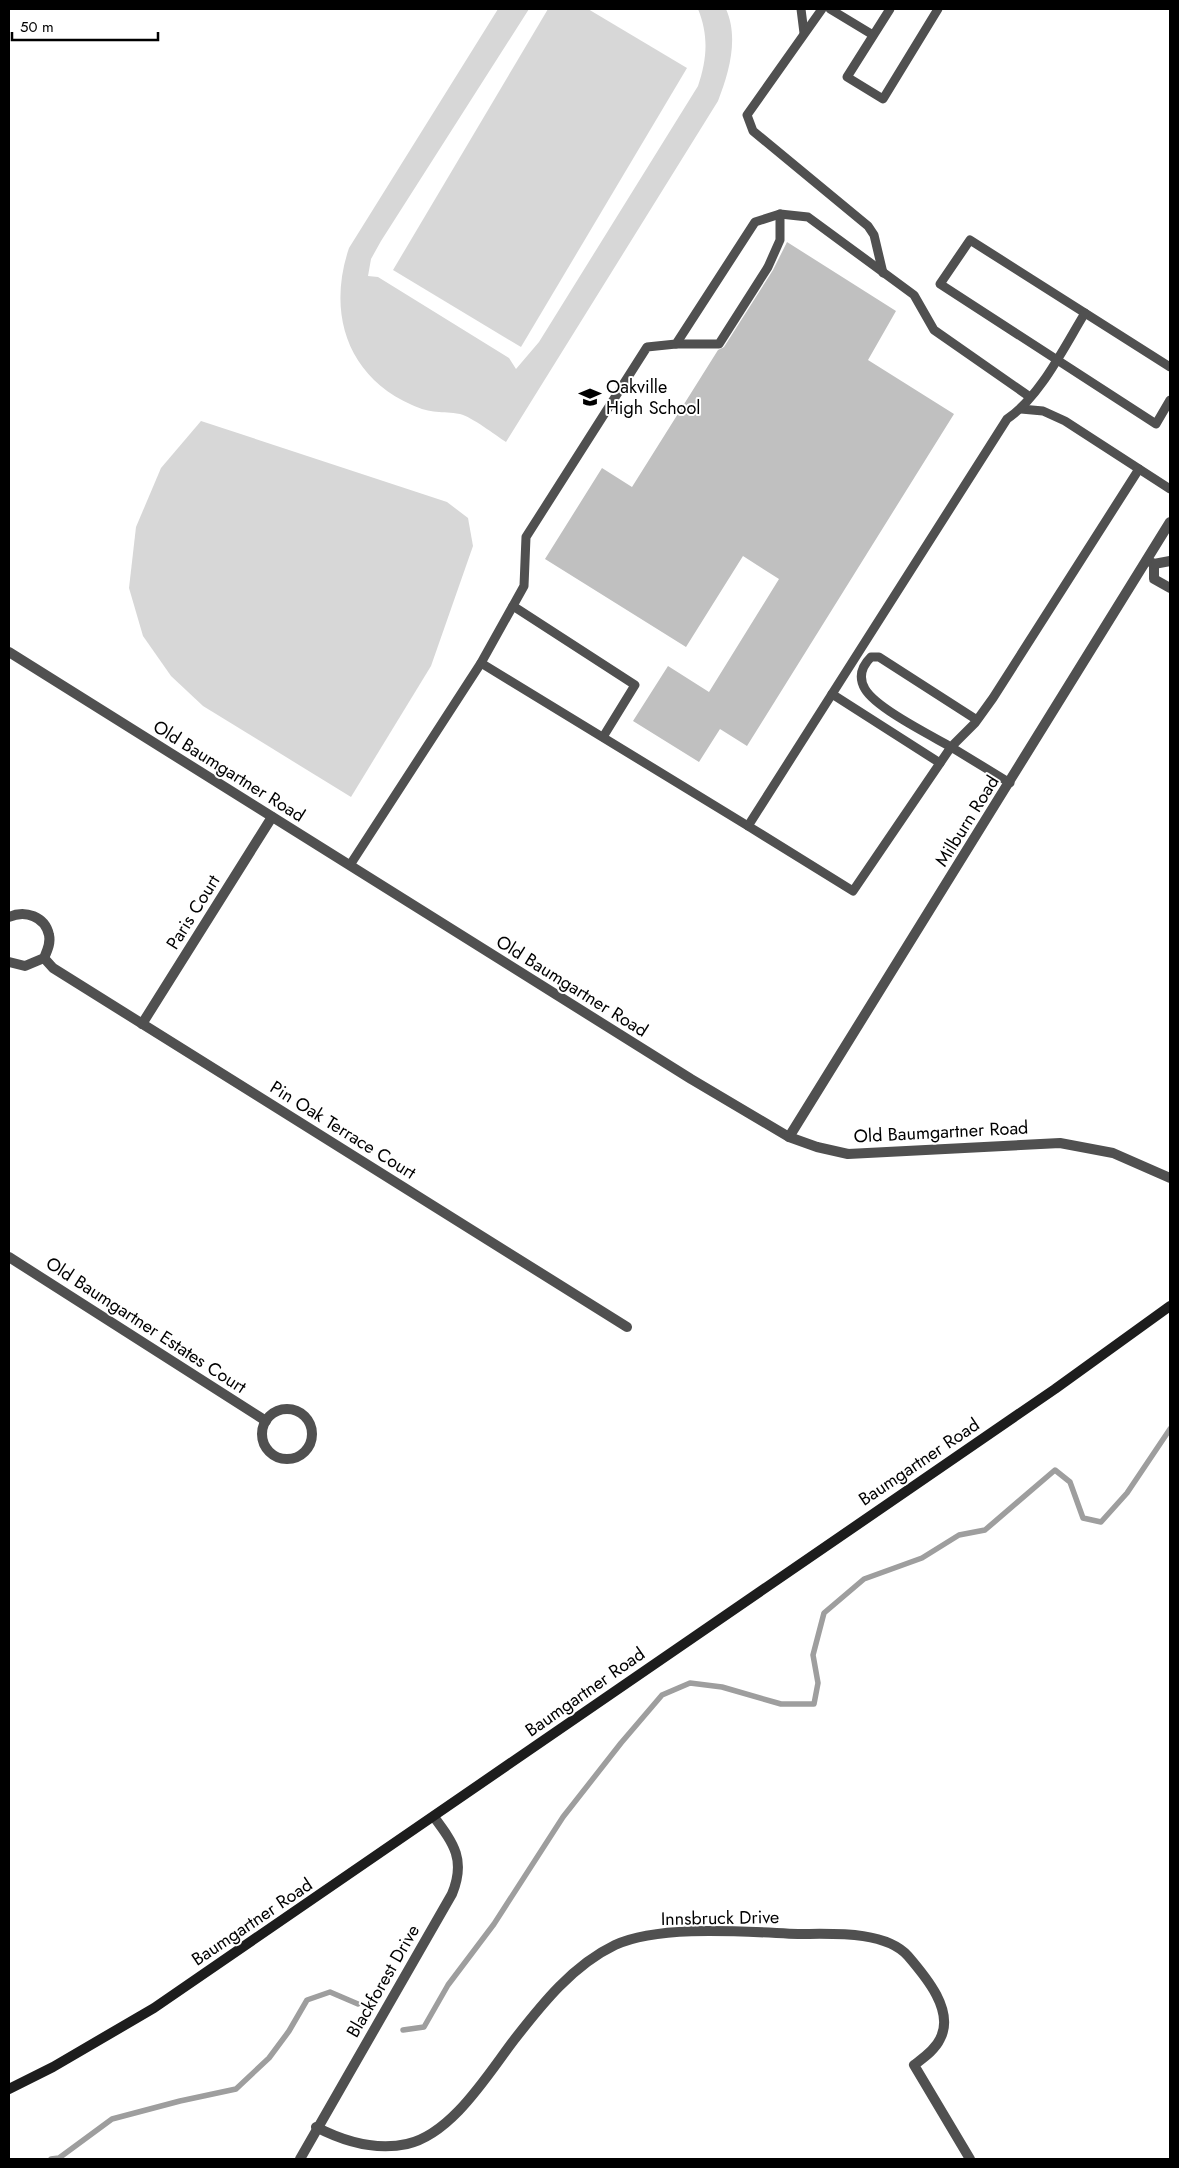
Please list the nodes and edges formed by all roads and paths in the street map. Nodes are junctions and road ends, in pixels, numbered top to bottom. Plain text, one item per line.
1 (801, 9) edge
2 (822, 9) edge
3 (830, 9) edge
4 (890, 9) edge
5 (938, 9) edge
6 (804, 33) junction
7 (873, 35) junction
8 (780, 214) junction
9 (883, 273) junction
10 (1085, 313) junction
11 (676, 344) junction
12 (1057, 359) junction
13 (1170, 367) edge
14 (1030, 397) junction
15 (1170, 400) edge
16 (1021, 409) junction
17 (1139, 469) junction
18 (1170, 489) edge
19 (1170, 522) edge
20 (1170, 561) edge
21 (1150, 562) junction
22 (1170, 588) edge
23 (513, 606) junction
24 (9, 652) edge
25 (481, 663) junction
26 (832, 694) junction
27 (977, 720) junction
28 (602, 738) junction
29 (951, 748) junction
30 (940, 763) junction
31 (1010, 783) junction
32 (272, 817) junction
33 (748, 826) junction
34 (350, 865) junction
35 (9, 918) edge
36 (44, 958) junction
37 (9, 962) edge
38 (142, 1024) junction
39 (789, 1137) junction
40 (1170, 1178) edge
41 (9, 1256) edge
42 (1170, 1306) edge
43 (627, 1327) dead end
44 (266, 1421) junction
45 (434, 1816) junction
46 (9, 2089) edge
47 (316, 2128) junction
48 (300, 2159) edge
49 (970, 2159) edge

1 - 6 lane
2 - 6 lane
3 - 7 lane
4 - 7 lane
5 - 7 lane
6 - 9 lane
8 - 9 lane
8 - 11 lane
8 - 11 lane
9 - 14 lane
10 - 12 lane
10 - 12 lane
10 - 13 lane
11 - 23 lane
12 - 14 lane
12 - 15 lane
14 - 16 lane
16 - 17 lane
16 - 26 lane
17 - 18 lane
17 - 27 lane
19 - 21 street, Milburn Road
20 - 21 street
21 - 22 street
21 - 31 street, Milburn Road
23 - 25 lane
23 - 28 lane
24 - 32 street, Old Baumgartner Road
25 - 28 lane
25 - 34 lane
26 - 30 lane
26 - 33 lane
27 - 29 lane
27 - 29 lane
28 - 33 lane
29 - 30 lane
29 - 31 lane
30 - 33 lane
31 - 39 street, Milburn Road
32 - 34 street, Old Baumgartner Road
32 - 38 street, Paris Court
34 - 39 street, Old Baumgartner Road
35 - 36 street
36 - 37 street
36 - 38 street, Pin Oak Terrace Court
38 - 43 street, Pin Oak Terrace Court
39 - 40 street, Old Baumgartner Road
41 - 44 street, Old Baumgartner Estates Court
42 - 45 main road, Baumgartner Road
44 - 44 street
45 - 46 main road, Baumgartner Road
45 - 47 street, Blackforest Drive
47 - 48 street, Blackforest Drive
47 - 49 street, Innsbruck Drive

